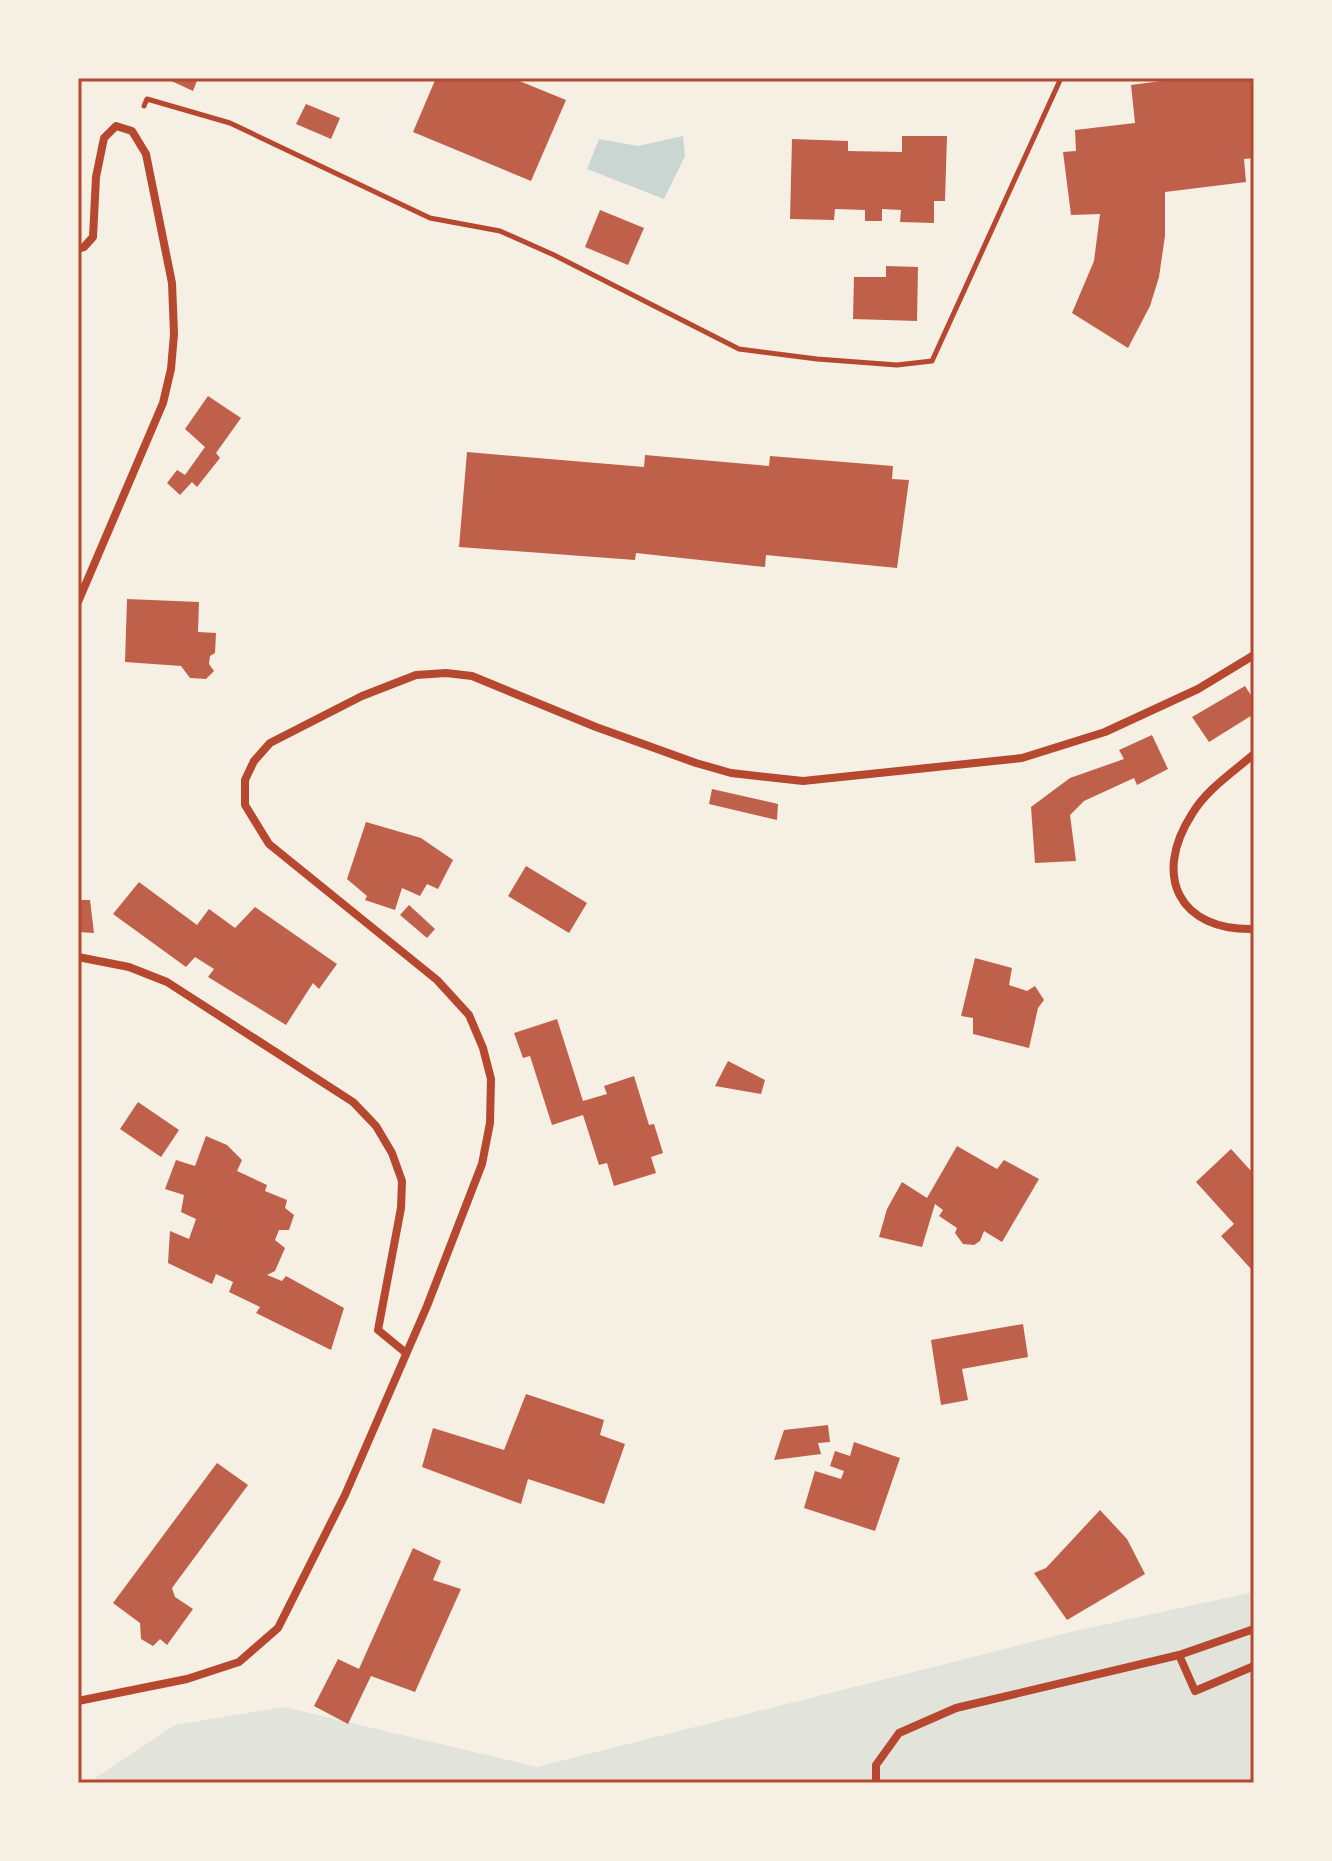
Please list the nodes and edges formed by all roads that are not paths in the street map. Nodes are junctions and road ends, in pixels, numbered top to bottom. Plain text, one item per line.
1 (78, 249) edge
2 (78, 602) edge
3 (1254, 655) edge
4 (1254, 754) edge
5 (1254, 929) edge
6 (78, 957) edge
7 (406, 1353) junction
8 (1254, 1629) edge
9 (1179, 1655) junction
10 (1254, 1666) edge
11 (78, 1701) edge
12 (876, 1783) edge

1 - 2 street
3 - 7 street
4 - 5 street
6 - 7 street
7 - 11 street
8 - 9 street
9 - 10 street
9 - 12 street

